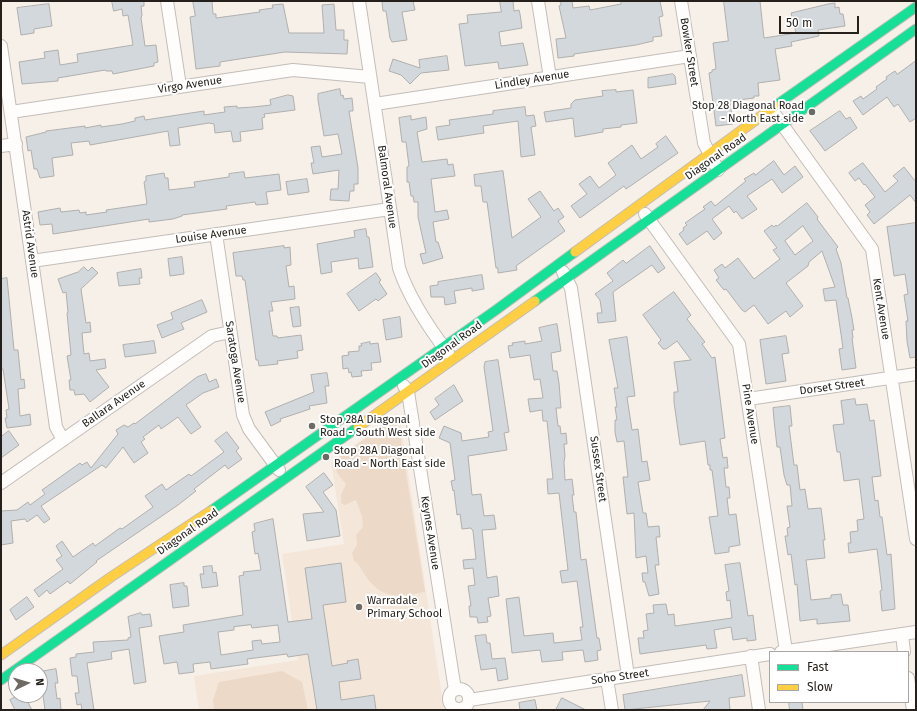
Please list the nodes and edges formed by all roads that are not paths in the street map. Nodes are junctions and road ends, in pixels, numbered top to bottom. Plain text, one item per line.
1 (167, 1) edge
2 (359, 1) edge
3 (538, 1) edge
4 (681, 1) edge
5 (916, 7) edge
6 (904, 16) junction
7 (916, 30) edge
8 (1, 46) edge
9 (690, 56) junction
10 (370, 77) junction
11 (550, 78) junction
12 (180, 86) junction
13 (374, 104) junction
14 (771, 109) junction
15 (11, 112) junction
16 (783, 125) junction
17 (16, 144) junction
18 (1, 146) edge
19 (709, 155) junction
20 (718, 170) junction
21 (639, 207) junction
22 (390, 209) junction
23 (650, 220) junction
24 (216, 234) junction
25 (32, 261) junction
26 (558, 265) junction
27 (567, 277) junction
28 (230, 332) junction
29 (443, 346) junction
30 (453, 359) junction
31 (916, 374) edge
32 (399, 378) junction
33 (891, 378) junction
34 (408, 392) junction
35 (748, 399) junction
36 (63, 440) junction
37 (275, 466) junction
38 (285, 478) junction
39 (1, 483) edge
40 (916, 539) edge
41 (117, 585) junction
42 (916, 632) edge
43 (902, 634) junction
44 (783, 651) edge
45 (790, 651) edge
46 (904, 651) edge
47 (769, 654) edge
48 (1, 655) edge
49 (751, 656) junction
50 (628, 676) junction
51 (607, 679) junction
52 (1, 680) edge
53 (909, 684) edge
54 (455, 690) junction
55 (469, 700) junction
56 (460, 710) edge
57 (612, 710) edge
58 (759, 710) edge
59 (913, 710) edge

1 - 12 street
2 - 10 street, Balmoral Avenue
3 - 11 street
4 - 9 street, Bowker Street
5 - 6 main road, Diagonal Road
6 - 7 street
6 - 14 main road, Diagonal Road
7 - 16 main road, Diagonal Road
8 - 15 street, Astrid Avenue
9 - 11 street, Lindley Avenue
9 - 19 street, Bowker Street
10 - 12 street, Virgo Avenue
10 - 13 street, Balmoral Avenue
11 - 13 street, Lindley Avenue
12 - 15 street, Virgo Avenue
13 - 22 street, Balmoral Avenue
14 - 16 street, Kent Avenue
14 - 19 main road, Diagonal Road
15 - 17 street, Astrid Avenue
16 - 20 main road, Diagonal Road
16 - 33 street, Kent Avenue
17 - 18 street
17 - 25 street, Astrid Avenue
19 - 20 street, Bowker Street
19 - 21 main road, Diagonal Road
20 - 23 main road, Diagonal Road
21 - 23 street, Pine Avenue
21 - 26 main road, Diagonal Road
22 - 24 street, Louise Avenue
22 - 29 street, Balmoral Avenue
23 - 27 main road, Diagonal Road
23 - 35 street, Pine Avenue
24 - 25 street, Louise Avenue
24 - 28 street, Saratoga Avenue
25 - 36 street, Astrid Avenue
26 - 27 street, Sussex Street
26 - 29 main road, Diagonal Road
27 - 30 main road, Diagonal Road
27 - 50 street, Sussex Street
28 - 36 street, Ballara Avenue
28 - 37 street, Saratoga Avenue
29 - 30 street, Balmoral Avenue
29 - 32 main road, Diagonal Road
30 - 34 main road, Diagonal Road
31 - 33 street, Dorset Street
32 - 34 street, Keynes Avenue
32 - 37 main road, Diagonal Road
33 - 35 street, Dorset Street
33 - 40 street, Kent Avenue
34 - 38 main road, Diagonal Road
34 - 54 street, Keynes Avenue
35 - 44 street, Pine Avenue
36 - 39 street, Ballara Avenue
37 - 38 street, Saratoga Avenue
37 - 41 main road, Diagonal Road
38 - 41 main road, Diagonal Road
41 - 48 main road, Diagonal Road
41 - 52 main road, Diagonal Road
42 - 43 street
43 - 45 street
43 - 46 street
47 - 49 street, Soho Street
49 - 50 street, Soho Street
49 - 58 street
50 - 51 street, Soho Street
51 - 55 street, Soho Street
51 - 57 street
53 - 59 street
54 - 55 street
54 - 56 street
55 - 56 street

